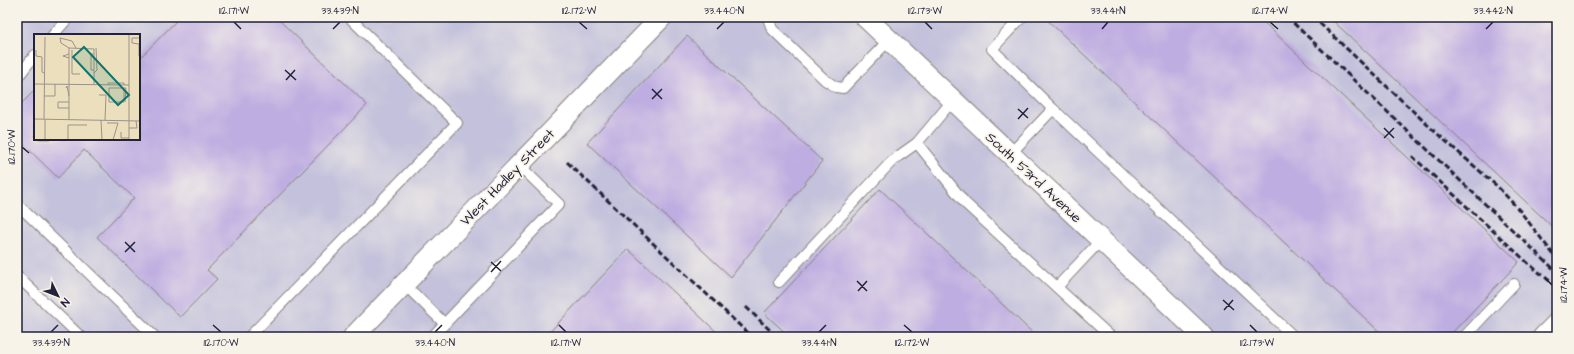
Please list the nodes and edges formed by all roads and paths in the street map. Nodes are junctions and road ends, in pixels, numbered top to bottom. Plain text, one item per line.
1 (69, 17) edge
2 (349, 17) edge
3 (662, 17) edge
4 (770, 17) edge
5 (865, 17) edge
6 (1022, 17) edge
7 (54, 34) edge
8 (889, 40) junction
9 (34, 56) edge
10 (17, 78) edge
11 (953, 100) junction
12 (1053, 109) junction
13 (918, 144) junction
14 (1010, 154) junction
15 (519, 165) junction
16 (17, 204) edge
17 (1101, 240) junction
18 (17, 276) edge
19 (779, 282) dead end
20 (404, 284) junction
21 (1514, 284) dead end
22 (1057, 287) junction
23 (1557, 323) edge
24 (445, 324) junction
25 (82, 337) edge
26 (155, 337) edge
27 (249, 337) edge
28 (353, 337) edge
29 (432, 337) edge
30 (1111, 337) edge
31 (1204, 337) edge
32 (1294, 337) edge
33 (1464, 337) edge
34 (1543, 337) edge

1 - 7 lane
2 - 27 lane
3 - 15 street, West Hadley Street
4 - 8 lane
5 - 8 street, South 53rd Avenue
6 - 12 lane
8 - 11 street, South 53rd Avenue
9 - 10 lane
11 - 13 lane
11 - 14 street, South 53rd Avenue
12 - 14 lane
12 - 32 lane
13 - 19 lane
13 - 22 lane
14 - 17 street, South 53rd Avenue
15 - 20 street, West Hadley Street
15 - 24 lane
16 - 26 lane
17 - 22 lane
17 - 31 street, South 53rd Avenue
18 - 25 lane
20 - 24 lane
20 - 28 street, West Hadley Street
21 - 33 lane
22 - 30 lane
23 - 34 street
24 - 29 lane

